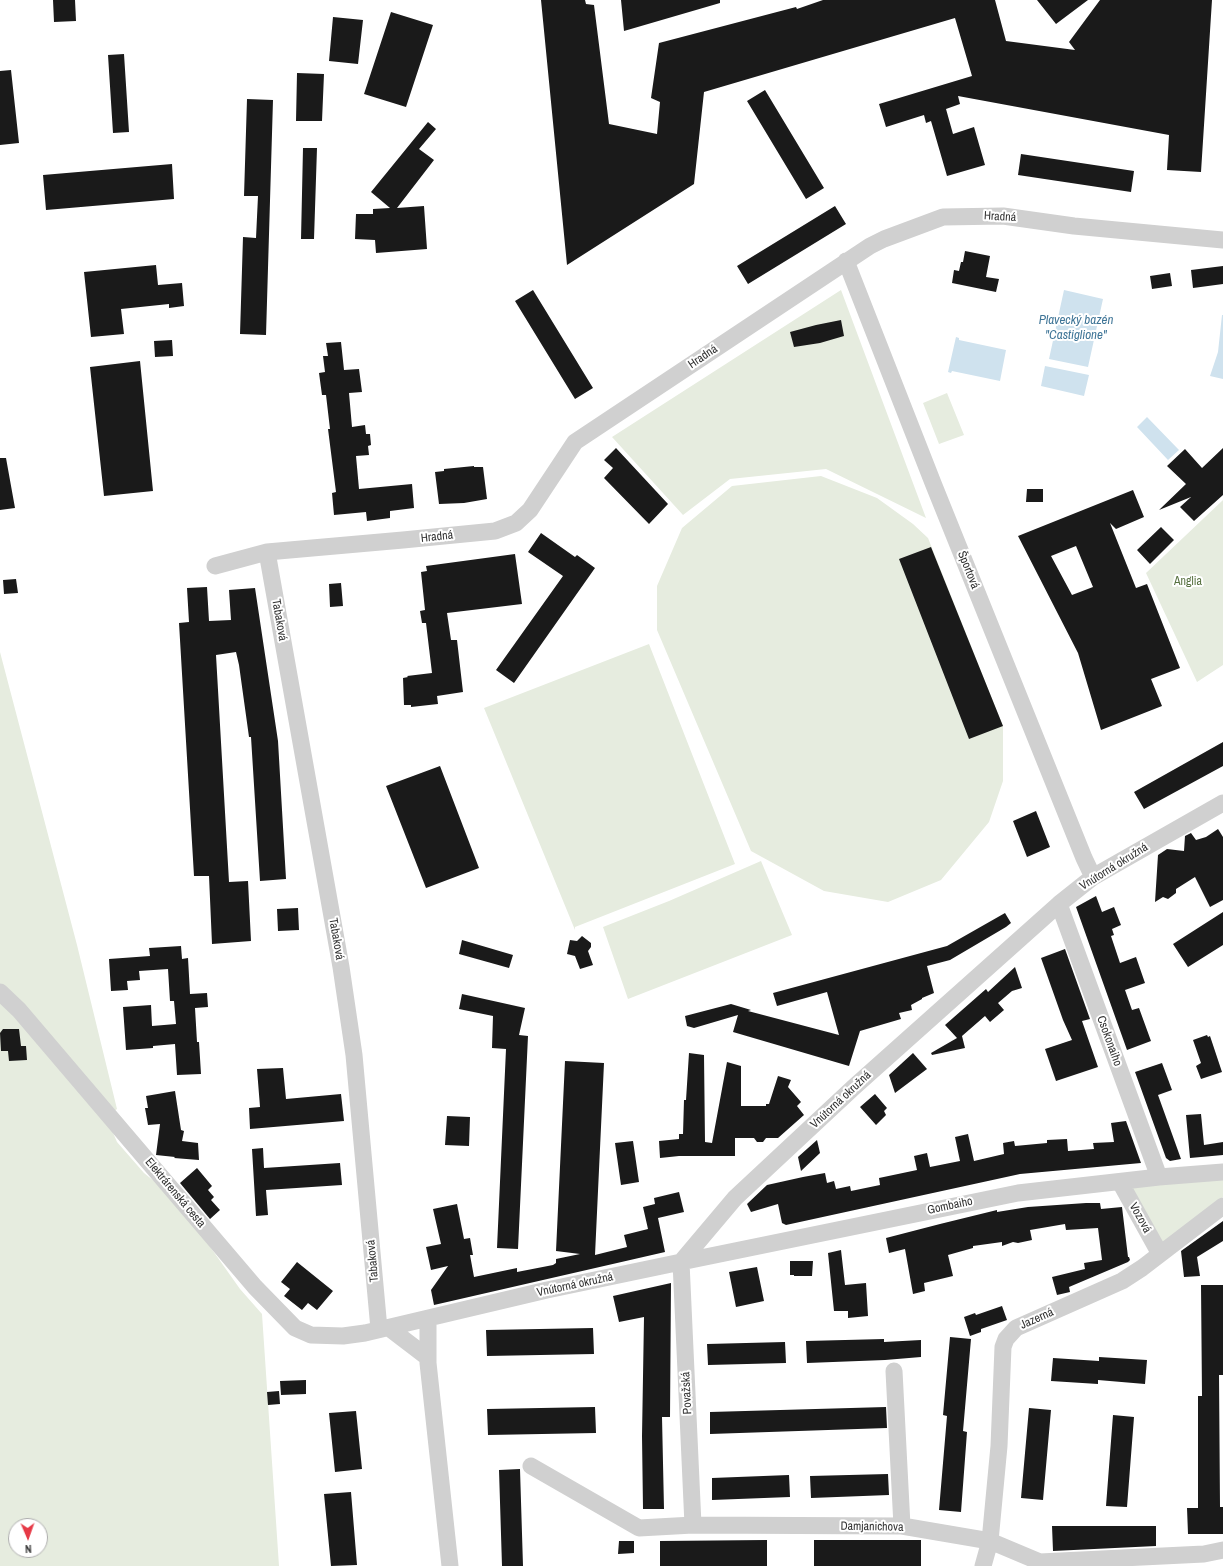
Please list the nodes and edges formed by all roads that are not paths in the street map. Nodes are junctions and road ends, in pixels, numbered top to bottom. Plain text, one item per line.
1 (1223, 240) edge
2 (846, 261) junction
3 (268, 552) junction
4 (215, 566) dead end
5 (1223, 803) edge
6 (1093, 877) junction
7 (1059, 904) junction
8 (0, 992) edge
9 (1223, 1172) edge
10 (1159, 1177) junction
11 (1120, 1182) junction
12 (1223, 1206) edge
13 (1160, 1254) junction
14 (681, 1262) junction
15 (428, 1318) junction
16 (384, 1329) junction
17 (427, 1357) junction
18 (894, 1371) dead end
19 (531, 1466) dead end
20 (693, 1525) junction
21 (902, 1526) junction
22 (990, 1541) junction
23 (1223, 1550) edge
24 (450, 1566) edge
25 (983, 1566) edge

1 - 2 street, Hradná
2 - 3 street, Hradná
2 - 6 street, Športová
3 - 4 street, Hradná
3 - 16 street, Tabaková
5 - 6 street, Vnútorná okružná
6 - 7 street, Vnútorná okružná
7 - 10 street, Csokonaiho
7 - 14 street, Vnútorná okružná
8 - 16 street, Elektrárenská cesta
9 - 10 street, Gombaiho
10 - 11 street, Gombaiho
11 - 13 street, Vozová
11 - 14 street, Gombaiho
12 - 13 street, Jazerná
13 - 22 street, Jazerná
14 - 15 street, Vnútorná okružná
14 - 20 street, Považská
15 - 16 street, Vnútorná okružná
15 - 17 street
16 - 17 street
17 - 24 street
18 - 21 street
19 - 20 street, Damjanichova
20 - 21 street, Damjanichova
21 - 22 street, Damjanichova
22 - 23 street, Damjanichova
22 - 25 street, Jazerná

